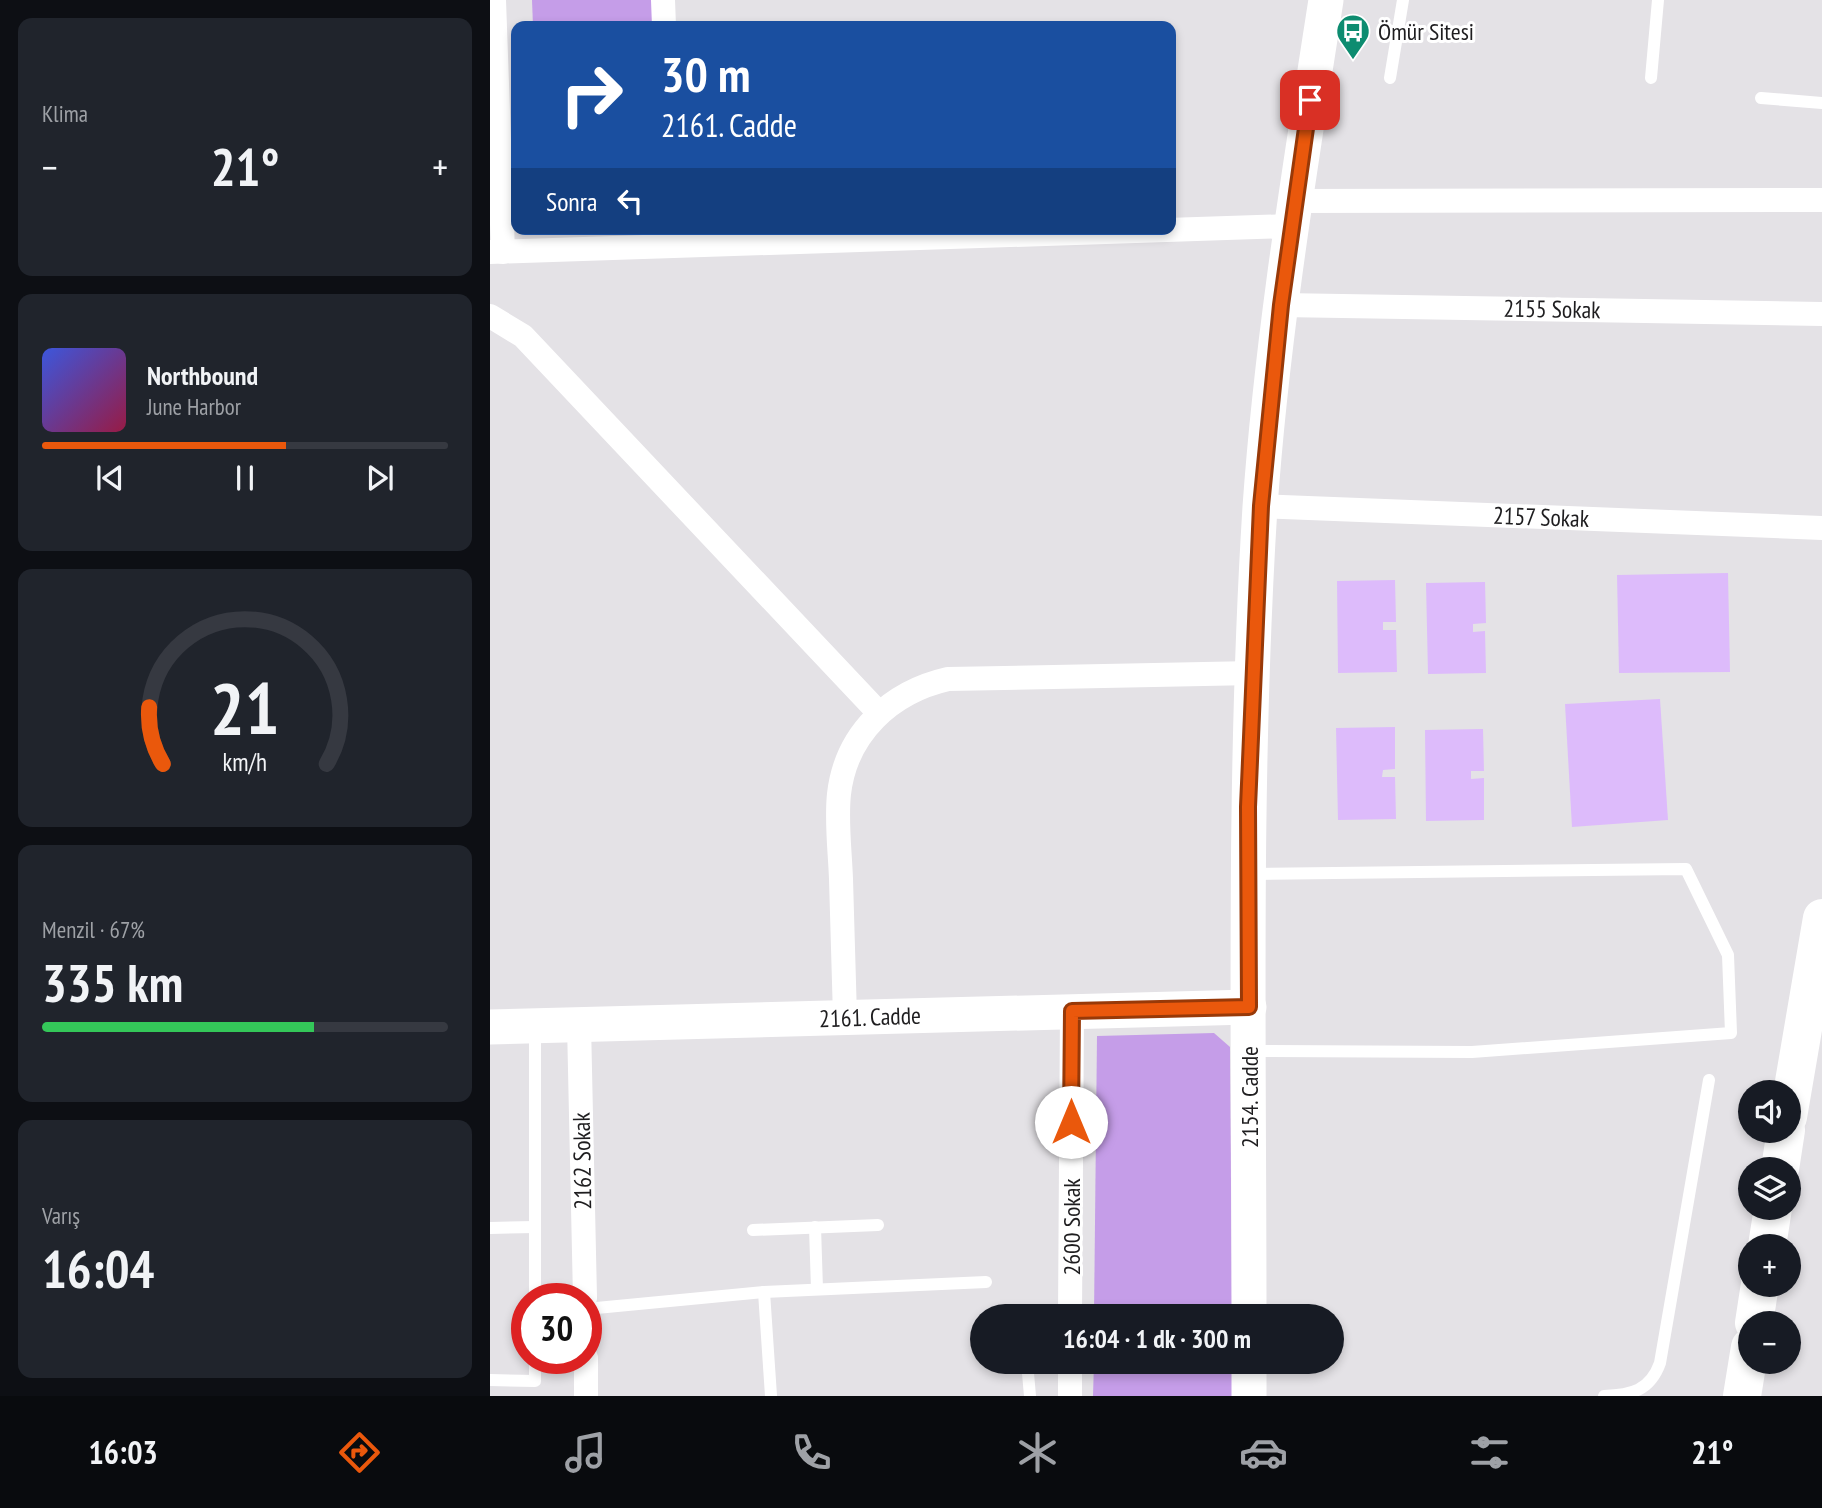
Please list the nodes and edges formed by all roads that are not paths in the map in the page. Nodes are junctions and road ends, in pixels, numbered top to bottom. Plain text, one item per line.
1 (494, 0) edge
2 (663, 0) edge
3 (1326, 0) edge
4 (1403, 0) edge
5 (1658, 0) edge
6 (664, 21) edge
7 (1390, 78) dead end
8 (1651, 78) dead end
9 (1761, 98) dead end
10 (1822, 103) edge
11 (1822, 200) edge
12 (1293, 214) junction
13 (1176, 218) edge
14 (747, 235) edge
15 (669, 238) edge
16 (496, 252) edge
17 (1281, 305) junction
18 (1822, 314) edge
19 (490, 316) edge
20 (1261, 506) junction
21 (1822, 528) edge
22 (1254, 673) junction
23 (879, 713) junction
24 (1249, 874) junction
25 (1822, 918) edge
26 (1249, 1007) junction
27 (1072, 1011) junction
28 (845, 1017) junction
29 (579, 1024) junction
30 (535, 1026) junction
31 (490, 1027) edge
32 (1249, 1051) junction
33 (1709, 1080) dead end
34 (1794, 1080) edge
35 (878, 1225) dead end
36 (536, 1227) junction
37 (815, 1227) junction
38 (490, 1228) edge
39 (752, 1230) dead end
40 (986, 1282) dead end
41 (536, 1283) edge
42 (585, 1283) edge
43 (817, 1289) junction
44 (764, 1292) junction
45 (1070, 1304) edge
46 (1249, 1304) edge
47 (602, 1307) edge
48 (536, 1374) edge
49 (586, 1374) edge
50 (1028, 1374) edge
51 (1070, 1374) edge
52 (1250, 1374) edge
53 (1746, 1374) edge
54 (490, 1380) edge
55 (586, 1396) edge
56 (771, 1396) edge
57 (1030, 1396) edge
58 (1070, 1396) edge
59 (1250, 1396) edge
60 (1604, 1396) edge
61 (1742, 1396) edge

1 - 16 street
2 - 6 street
3 - 12 street, 2154. Cadde
4 - 7 lane
5 - 8 lane
9 - 10 lane
11 - 12 street
12 - 13 street
12 - 17 street, 2154. Cadde
14 - 15 street
15 - 16 street
17 - 18 street, 2155 Sokak
17 - 20 street, 2154. Cadde
19 - 23 street
20 - 21 street, 2157 Sokak
20 - 22 street, 2154. Cadde
22 - 23 street
22 - 24 street, 2154. Cadde
23 - 28 street
24 - 26 street, 2154. Cadde
24 - 32 lane
25 - 34 main road
26 - 27 street, 2161. Cadde
26 - 32 street, 2154. Cadde
27 - 28 street, 2161. Cadde
27 - 45 street, 2600 Sokak
28 - 29 street, 2161. Cadde
29 - 30 street, 2161. Cadde
29 - 42 street, 2162 Sokak
30 - 31 street, 2161. Cadde
30 - 36 lane
32 - 46 street, 2154. Cadde
33 - 60 lane
35 - 37 lane
36 - 38 lane
36 - 41 lane
37 - 39 lane
37 - 43 lane
40 - 43 lane
43 - 44 lane
44 - 47 lane
44 - 56 lane
48 - 54 lane
49 - 55 street
50 - 57 lane
51 - 58 street
52 - 59 street
53 - 61 main road

